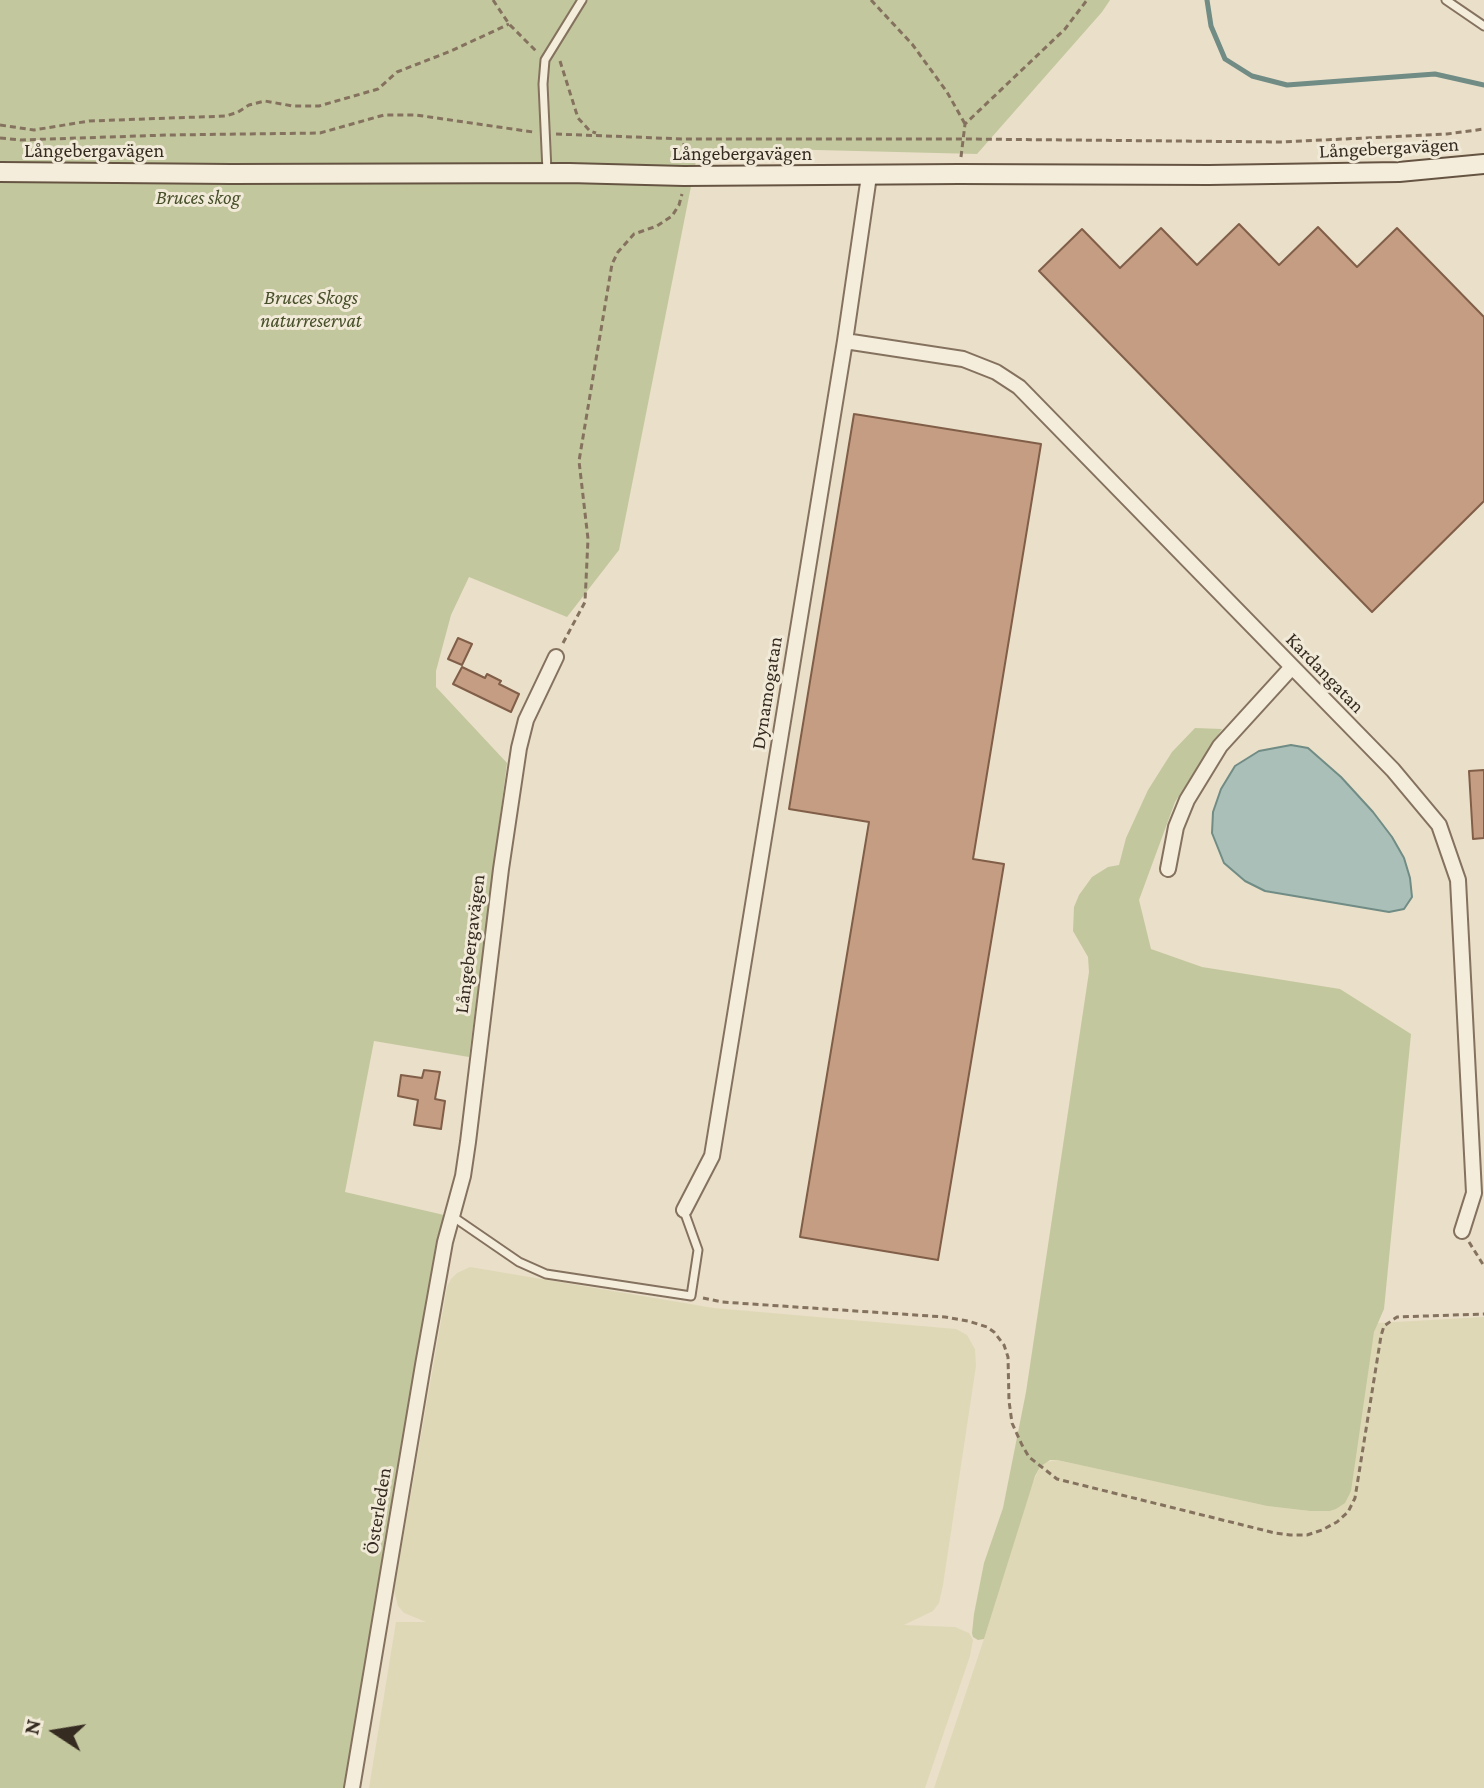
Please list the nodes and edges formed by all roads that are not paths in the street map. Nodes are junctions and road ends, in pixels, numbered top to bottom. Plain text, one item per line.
1 (582, 0) edge
2 (1446, 0) edge
3 (1484, 26) edge
4 (1484, 164) edge
5 (0, 172) edge
6 (548, 173) junction
7 (869, 176) junction
8 (845, 341) junction
9 (556, 657) road end
10 (1292, 667) junction
11 (1168, 869) dead end
12 (684, 1210) joint
13 (452, 1216) junction
14 (1462, 1231) road end
15 (445, 1242) joint
16 (352, 1788) edge

1 - 6 lane
2 - 3 lane
4 - 7 street, Långebergavägen
5 - 6 street, Långebergavägen
6 - 7 street, Långebergavägen
7 - 8 street, Dynamogatan
8 - 10 street, Kardangatan
8 - 12 street, Dynamogatan
9 - 13 street, Långebergavägen
10 - 11 street
10 - 14 street, Kardangatan
12 - 13 lane
13 - 15 street, Långebergavägen
15 - 16 street, Österleden

